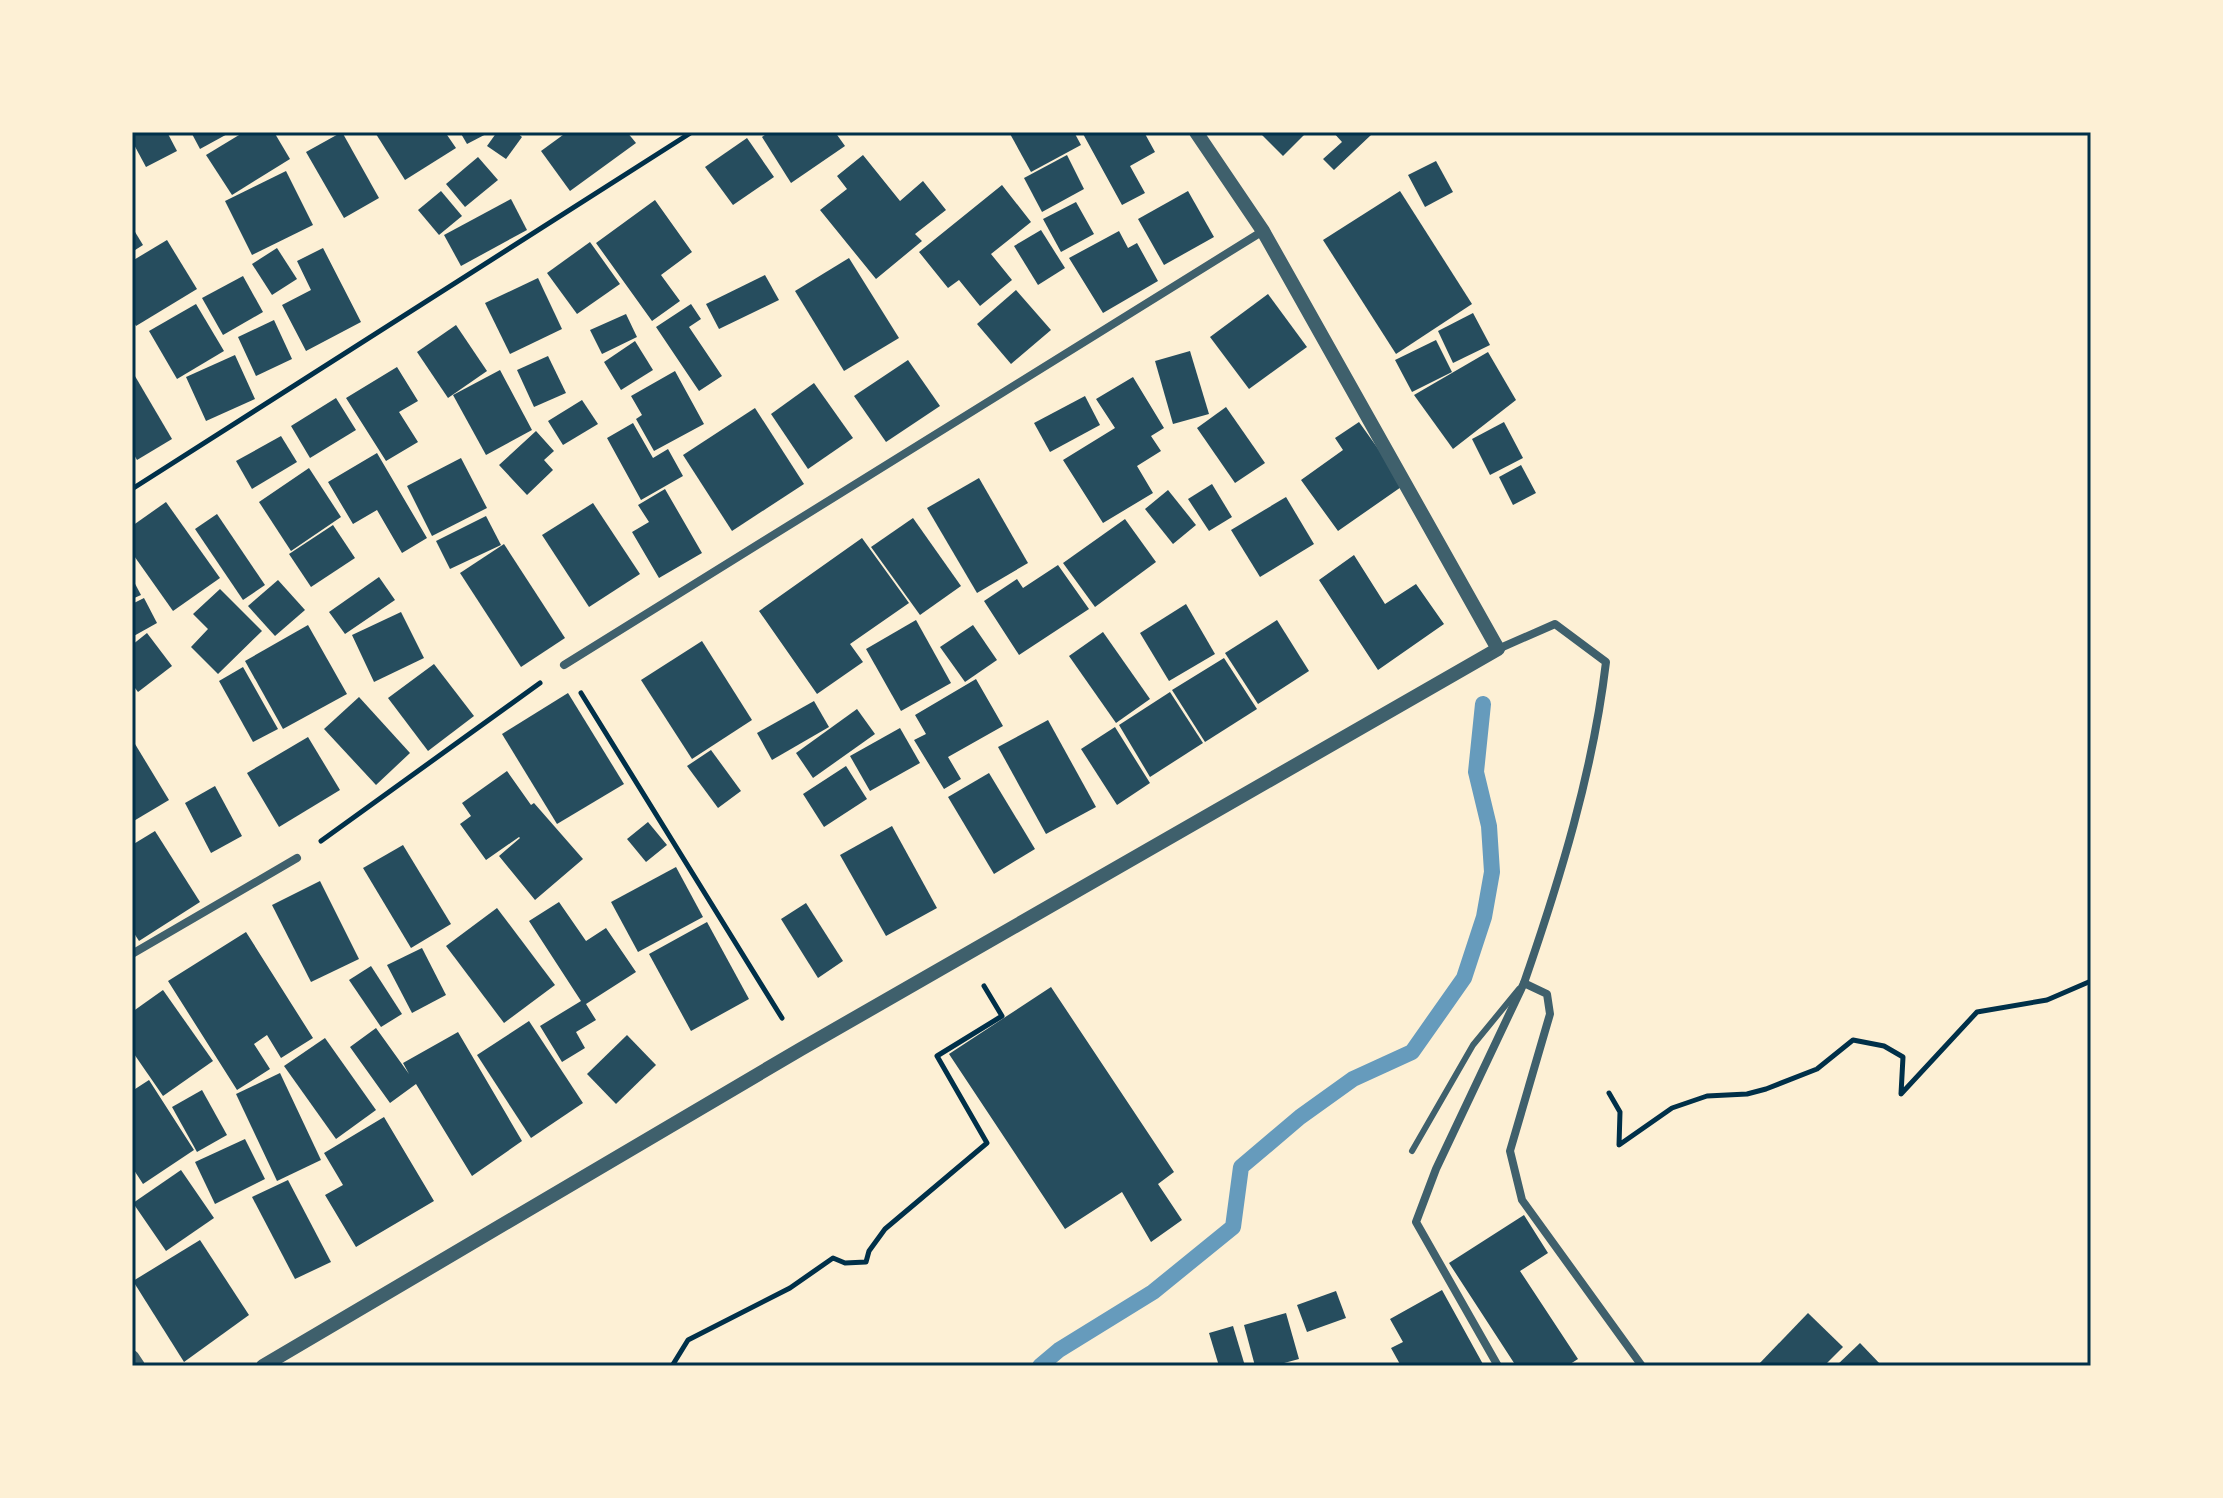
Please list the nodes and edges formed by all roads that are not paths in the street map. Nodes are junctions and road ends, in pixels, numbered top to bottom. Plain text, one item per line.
1 (1196, 132) edge
2 (1263, 231) junction
3 (1498, 649) junction
4 (564, 665) road end
5 (297, 858) road end
6 (132, 954) edge
7 (1524, 983) junction
8 (1412, 1151) dead end
9 (132, 1357) edge
10 (138, 1366) edge
11 (263, 1366) edge
12 (1498, 1366) edge
13 (1642, 1366) edge

1 - 2 street
2 - 3 street
2 - 4 street
3 - 7 street
3 - 11 street
5 - 6 street
7 - 8 lane
7 - 12 street
7 - 13 street
9 - 10 street

